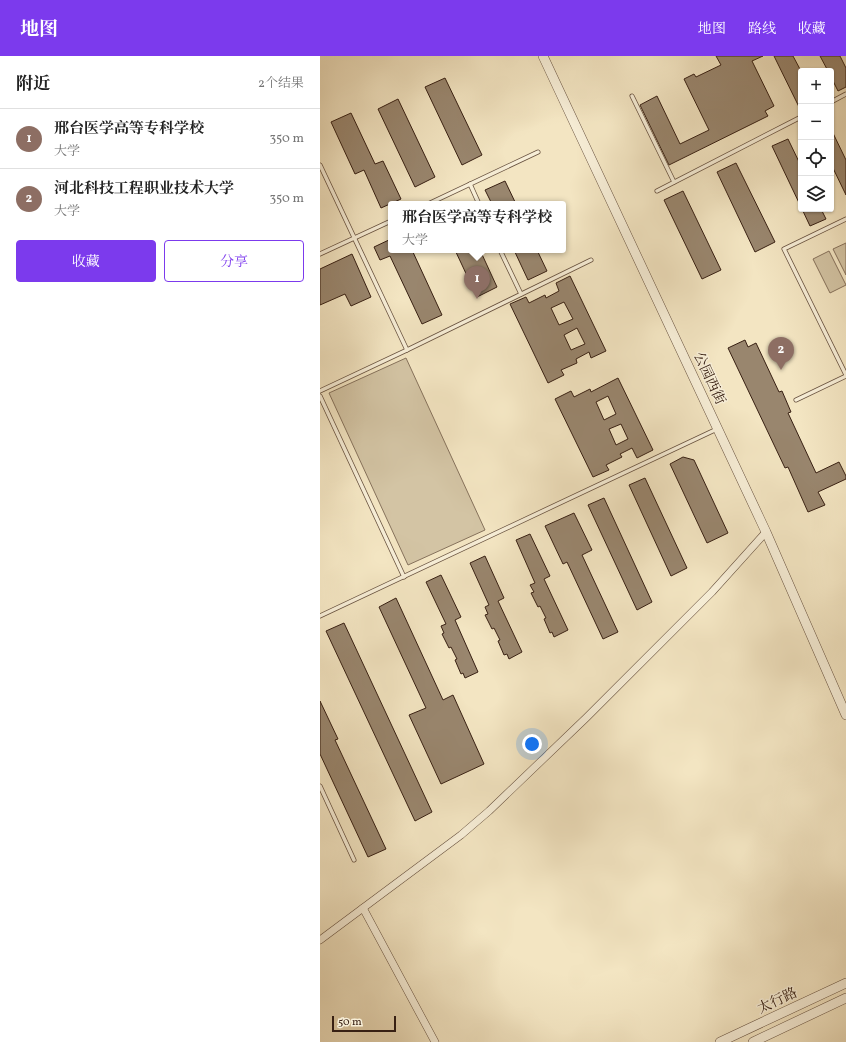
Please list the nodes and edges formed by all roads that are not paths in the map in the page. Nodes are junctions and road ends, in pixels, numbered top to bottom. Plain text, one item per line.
1 (543, 56) edge
2 (846, 94) edge
3 (632, 96) dead end
4 (834, 100) edge
5 (798, 119) edge
6 (538, 152) dead end
7 (320, 165) edge
8 (674, 182) junction
9 (470, 184) junction
10 (657, 191) dead end
11 (434, 201) edge
12 (478, 201) edge
13 (846, 219) edge
14 (388, 222) edge
15 (354, 238) junction
16 (501, 253) edge
17 (320, 254) edge
18 (591, 260) dead end
19 (521, 294) junction
20 (406, 350) junction
21 (846, 375) edge
22 (320, 391) edge
23 (320, 396) edge
24 (796, 400) dead end
25 (718, 428) junction
26 (766, 532) junction
27 (404, 577) junction
28 (320, 616) edge
29 (846, 715) edge
30 (320, 786) edge
31 (354, 860) dead end
32 (363, 908) junction
33 (320, 940) edge
34 (846, 983) edge
35 (846, 998) edge
36 (435, 1042) edge
37 (720, 1042) edge
38 (752, 1042) edge

1 - 25 street, 公园西街
2 - 4 lane
3 - 8 lane
5 - 8 lane
6 - 9 lane
7 - 15 lane
8 - 10 lane
9 - 11 lane
9 - 12 lane
13 - 21 lane
14 - 15 lane
15 - 17 lane
15 - 20 lane
16 - 19 lane
18 - 19 lane
19 - 20 lane
20 - 22 lane
21 - 24 lane
23 - 27 lane
25 - 26 street, 公园西街
25 - 27 lane
26 - 29 street, 公园西街
26 - 32 street
27 - 28 lane
30 - 31 lane
32 - 33 street
32 - 36 street
34 - 37 street, 太行路
35 - 38 street, 太行路

